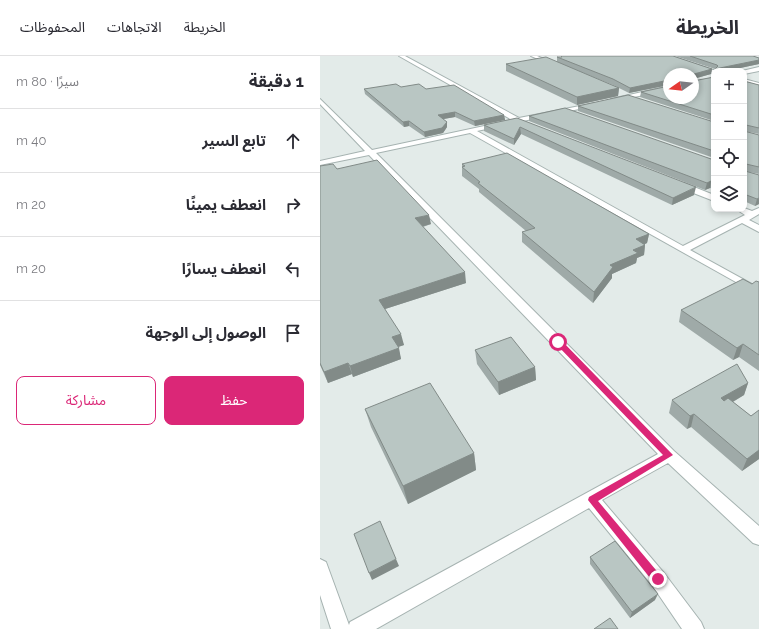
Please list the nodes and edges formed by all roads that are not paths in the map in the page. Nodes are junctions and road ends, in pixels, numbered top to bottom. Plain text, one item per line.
1 (401, 56) edge
2 (533, 56) edge
3 (665, 56) edge
4 (562, 67) edge
5 (759, 69) edge
6 (711, 71) edge
7 (747, 71) edge
8 (747, 82) edge
9 (759, 85) edge
10 (663, 89) edge
11 (616, 90) edge
12 (628, 96) junction
13 (320, 101) edge
14 (639, 101) edge
15 (564, 110) junction
16 (578, 115) edge
17 (516, 120) junction
18 (530, 126) edge
19 (470, 130) junction
20 (372, 151) junction
21 (320, 162) edge
22 (672, 181) edge
23 (711, 197) edge
24 (756, 213) edge
25 (743, 220) junction
26 (759, 229) edge
27 (684, 249) junction
28 (759, 292) edge
29 (669, 455) junction
30 (592, 500) junction
31 (759, 537) edge
32 (320, 568) edge
33 (341, 629) edge
34 (357, 629) edge
35 (694, 629) edge

1 - 17 street
2 - 4 street
3 - 6 street
5 - 7 street
8 - 9 street
10 - 12 street
11 - 12 street
12 - 14 street
12 - 15 street
13 - 20 street
15 - 16 street
15 - 17 street
17 - 18 street
17 - 19 street
19 - 20 street
19 - 27 street
20 - 21 street
20 - 29 street
22 - 23 street
24 - 25 street
25 - 26 street
25 - 27 street
27 - 28 street
29 - 30 street
29 - 31 street
30 - 34 street
30 - 35 street
32 - 33 street

